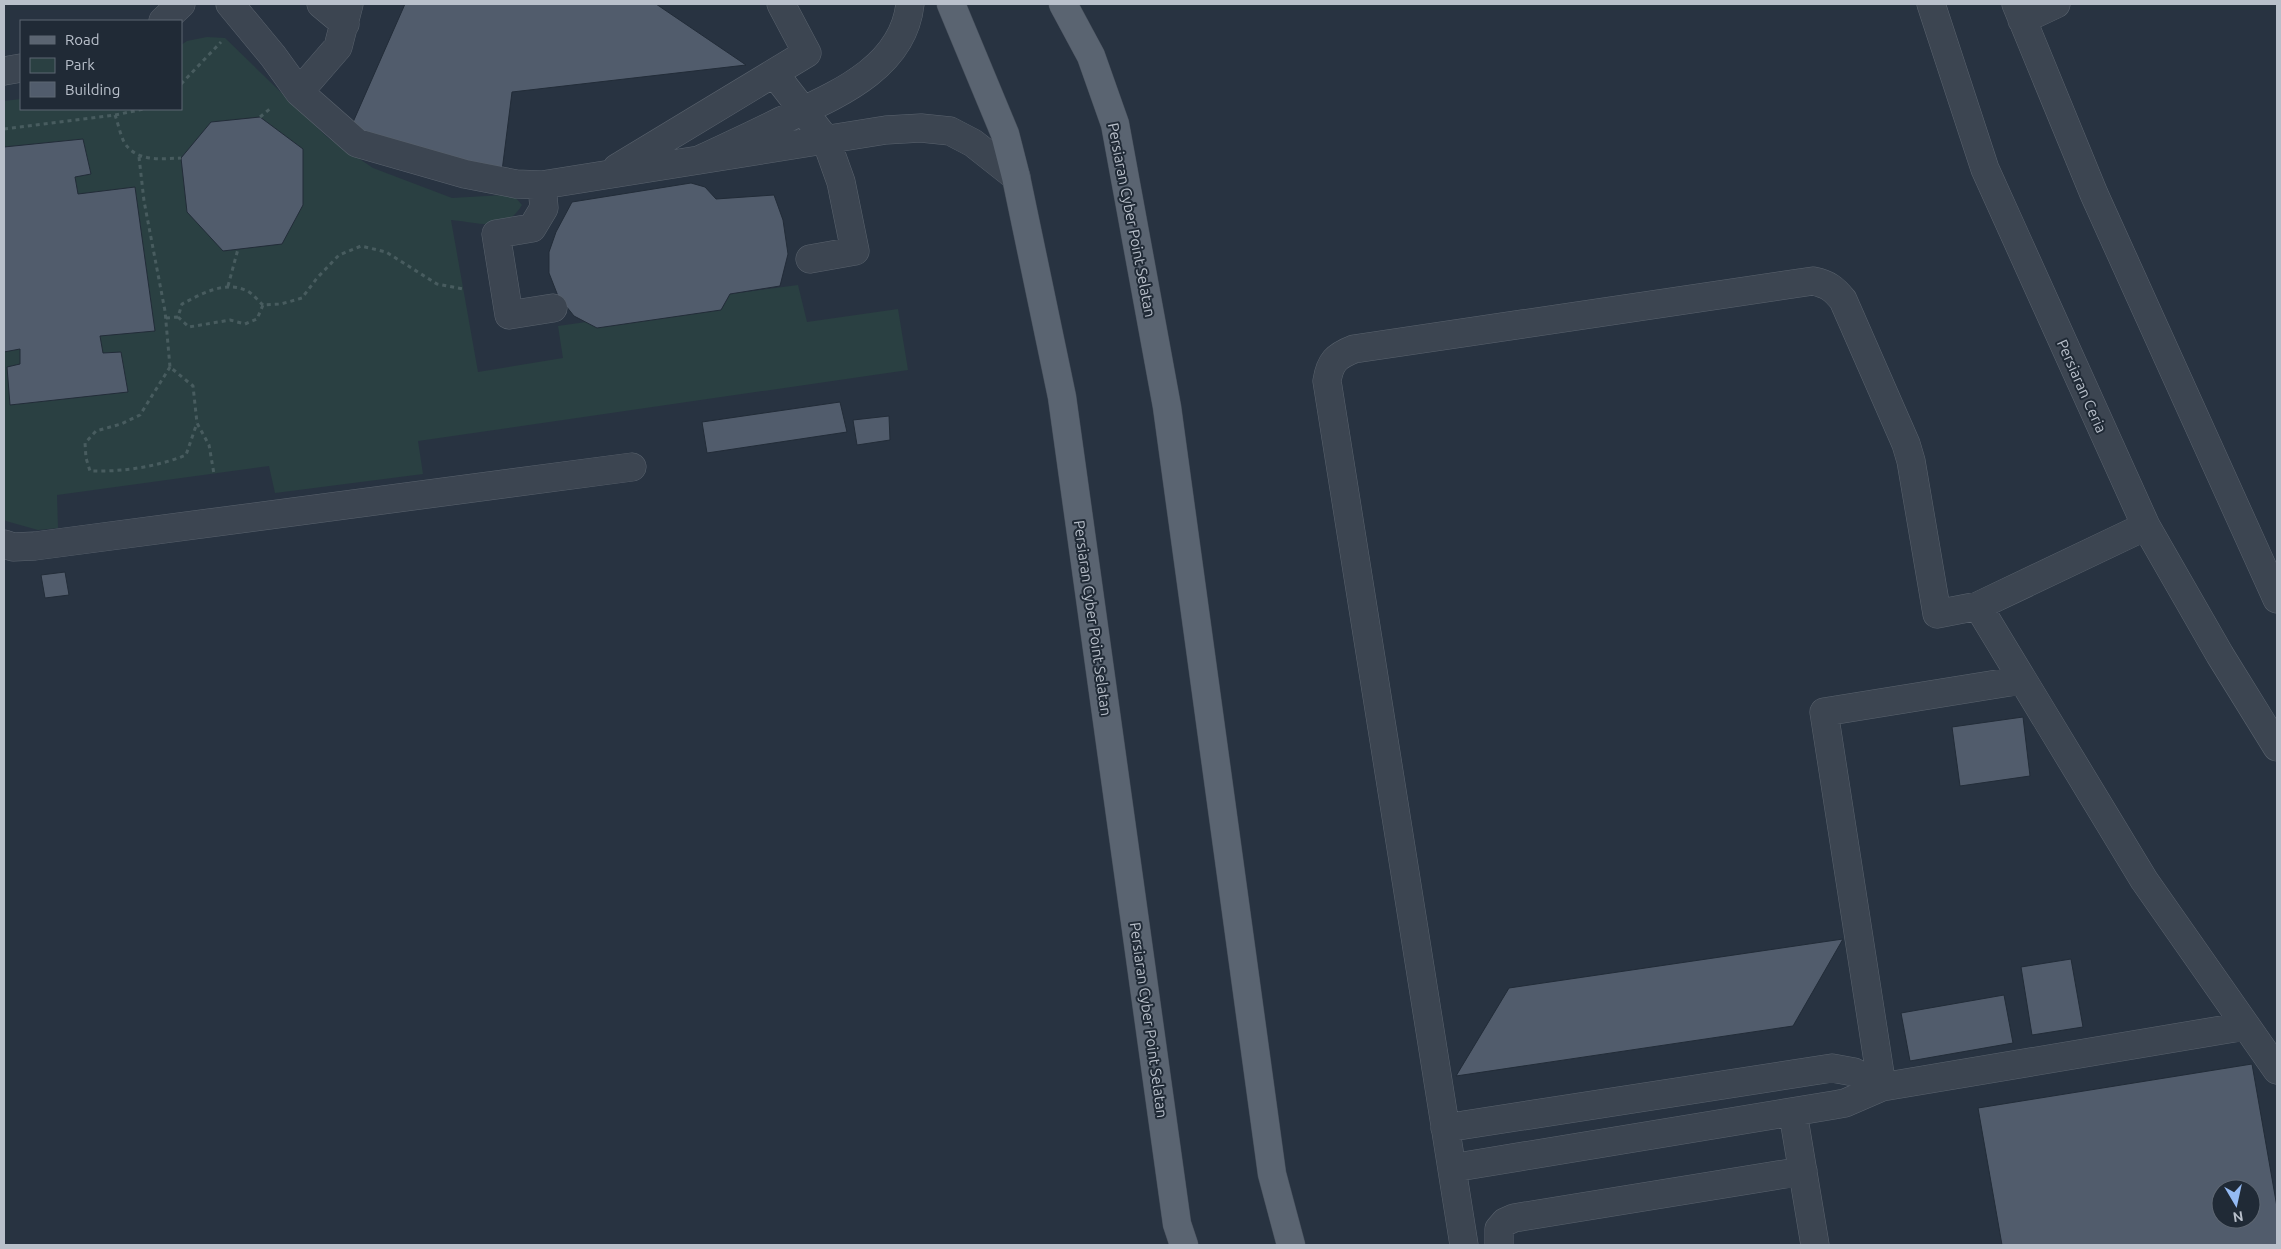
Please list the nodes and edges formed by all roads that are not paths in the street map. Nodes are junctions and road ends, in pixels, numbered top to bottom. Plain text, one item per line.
1 (181, 4) edge
2 (230, 4) edge
3 (321, 4) edge
4 (781, 4) edge
5 (910, 4) edge
6 (951, 4) edge
7 (1063, 4) edge
8 (1931, 4) edge
9 (2056, 4) edge
10 (2019, 12) edge
11 (348, 14) edge
12 (164, 20) edge
13 (20, 68) edge
14 (4, 71) edge
15 (774, 73) junction
16 (299, 92) junction
17 (804, 110) junction
18 (826, 140) junction
19 (699, 160) junction
20 (605, 175) junction
21 (1016, 177) junction
22 (542, 185) junction
23 (810, 259) dead end
24 (553, 308) dead end
25 (632, 467) dead end
26 (2146, 526) junction
27 (4, 544) edge
28 (2277, 599) edge
29 (1978, 606) junction
30 (2022, 680) junction
31 (2277, 747) edge
32 (2246, 1026) junction
33 (2277, 1070) edge
34 (1882, 1086) junction
35 (1793, 1113) junction
36 (1445, 1128) junction
37 (1452, 1168) junction
38 (1803, 1171) junction
39 (1184, 1245) edge
40 (1291, 1245) edge
41 (1464, 1245) edge
42 (1499, 1245) edge
43 (1814, 1245) edge

1 - 12 street
2 - 16 street
3 - 11 street
4 - 15 street
5 - 17 street
6 - 21 main road, Persiaran Cyber Point Selatan
7 - 40 main road, Persiaran Cyber Point Selatan
8 - 26 street, Persiaran Ceria
9 - 10 street
10 - 28 street
11 - 16 street
13 - 14 street
15 - 17 street
15 - 20 street
16 - 22 street
17 - 18 street
17 - 19 street
18 - 19 street
18 - 21 street
18 - 23 street
19 - 20 street
20 - 22 street
21 - 39 main road, Persiaran Cyber Point Selatan
22 - 24 street
25 - 27 street
26 - 29 street
26 - 31 street, Persiaran Ceria
29 - 30 street
29 - 36 street
30 - 32 street
30 - 34 street
32 - 33 street
32 - 34 street
34 - 35 street
34 - 36 street
35 - 37 street
35 - 38 street
36 - 37 street
37 - 41 street
38 - 42 street
38 - 43 street

